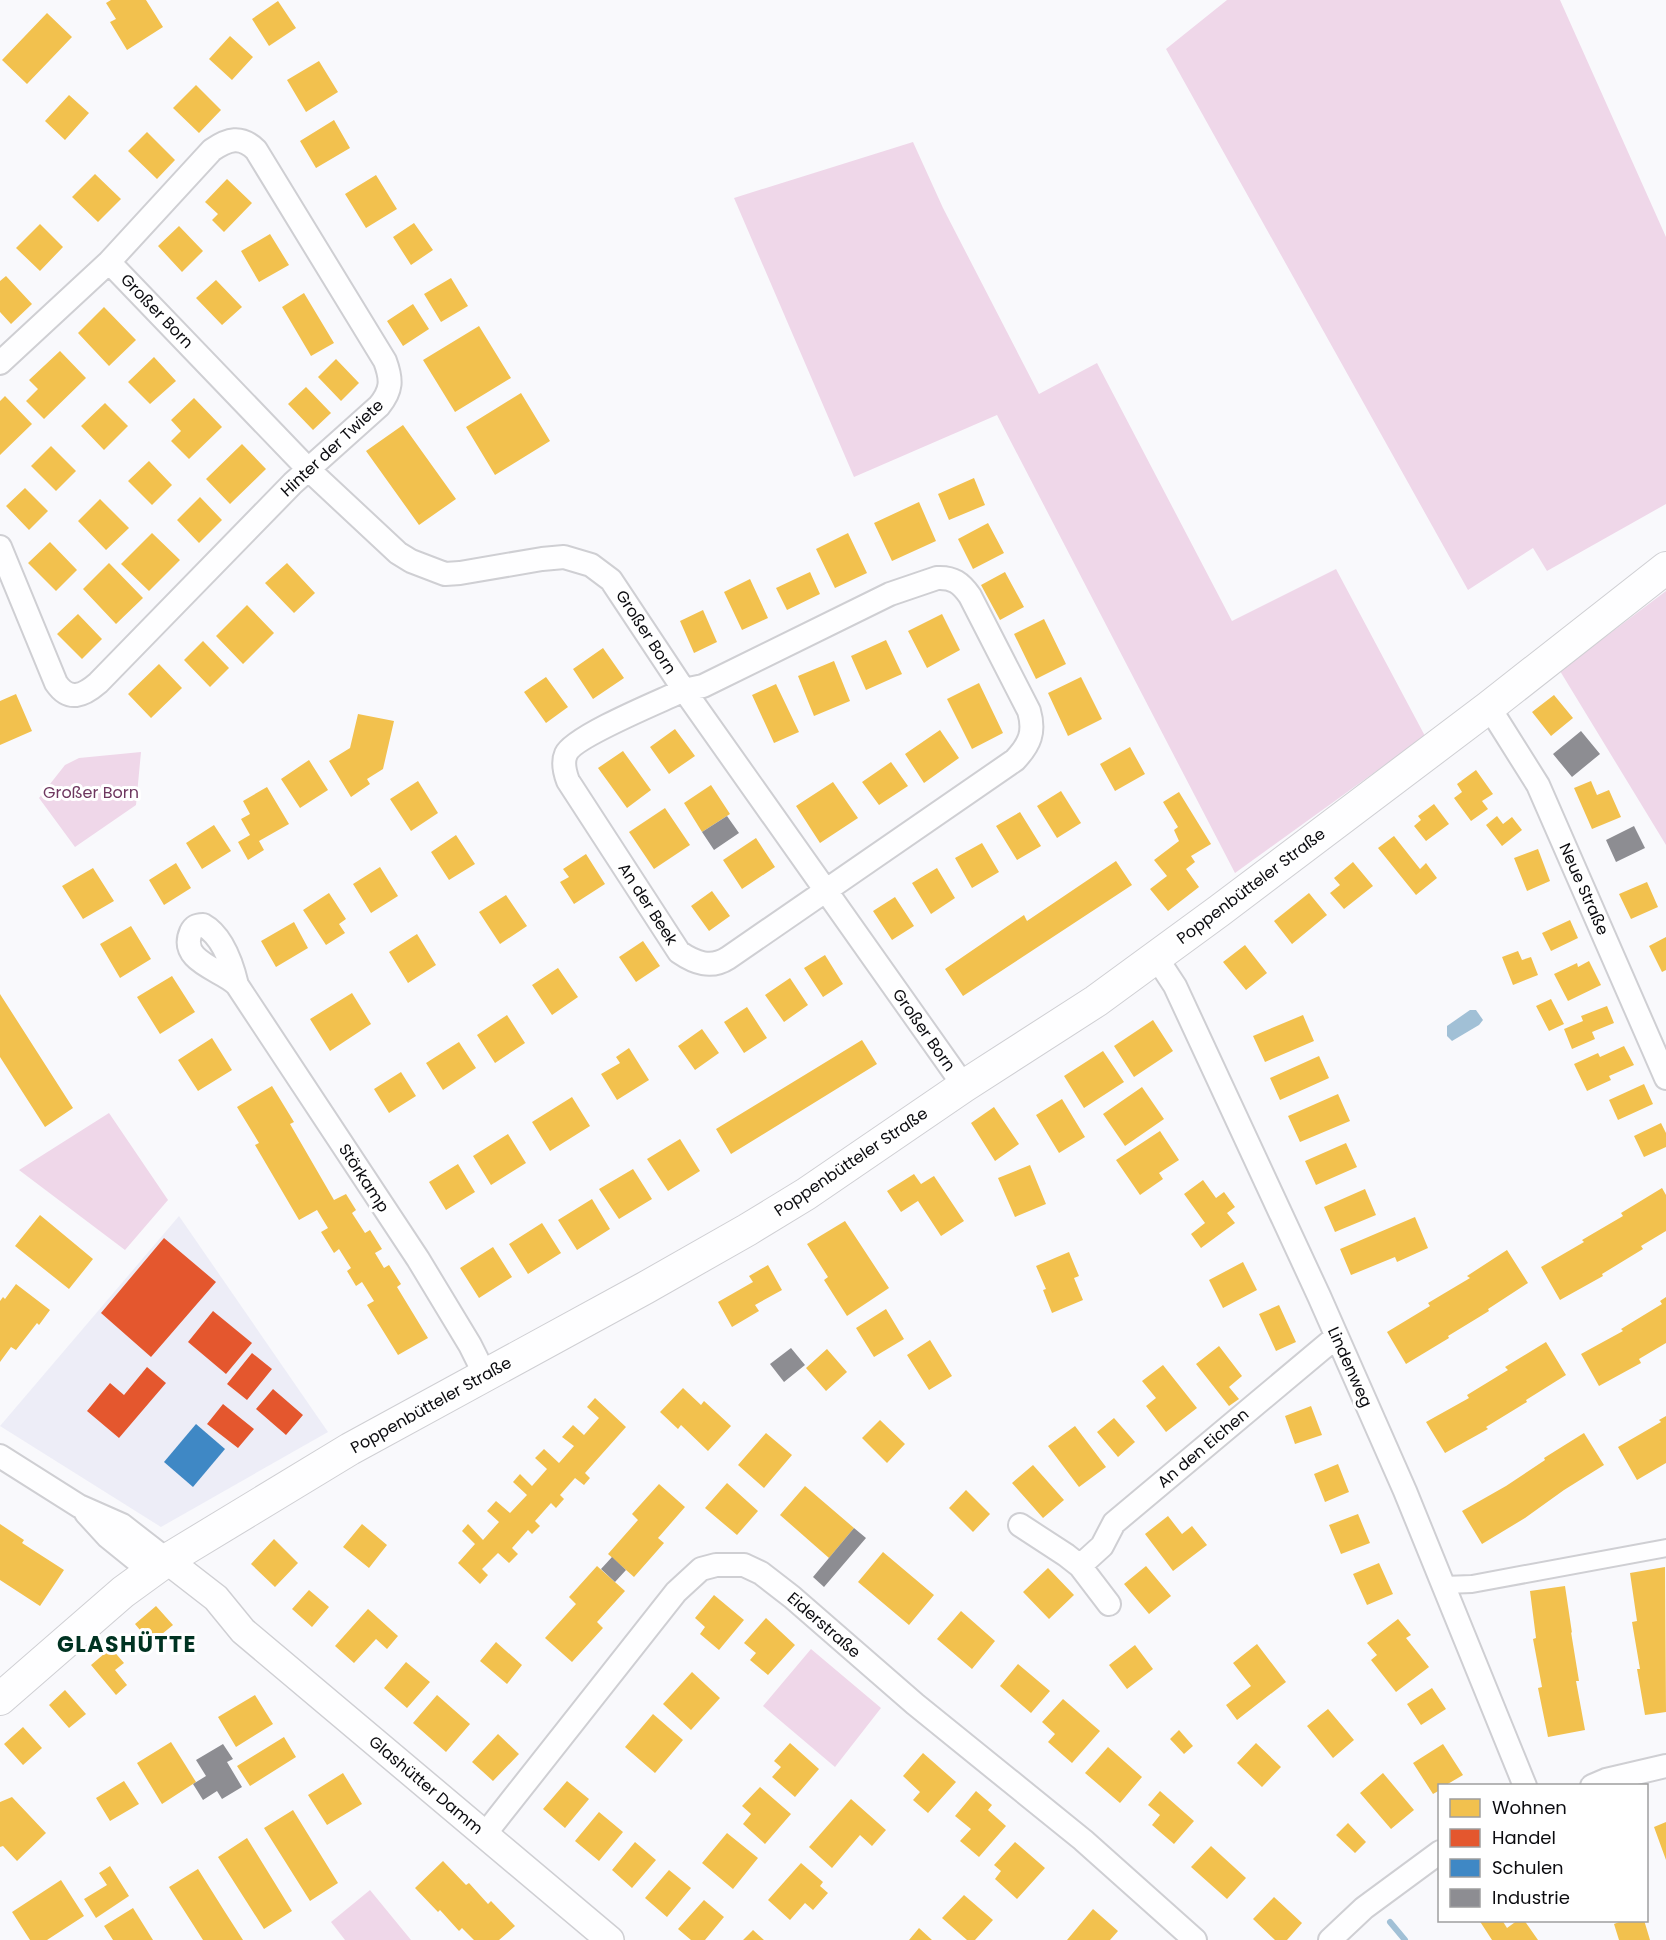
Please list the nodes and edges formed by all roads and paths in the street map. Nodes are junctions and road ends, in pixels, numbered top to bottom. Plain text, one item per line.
1 (109, 262) junction
2 (0, 363) edge
3 (308, 469) junction
4 (0, 547) edge
5 (1666, 568) edge
6 (684, 690) junction
7 (1490, 707) junction
8 (826, 892) junction
9 (1156, 957) junction
10 (237, 985) dead end
11 (1666, 1078) edge
12 (964, 1086) junction
13 (1336, 1337) junction
14 (485, 1375) junction
15 (0, 1456) edge
16 (1020, 1525) dead end
17 (1666, 1548) edge
18 (158, 1565) junction
19 (1080, 1566) junction
20 (1444, 1585) junction
21 (1109, 1604) dead end
22 (0, 1699) edge
23 (1666, 1766) edge
24 (1525, 1784) edge
25 (1595, 1784) edge
26 (485, 1834) junction
27 (1438, 1853) edge
28 (610, 1940) edge
29 (1195, 1940) edge
30 (1330, 1940) edge

1 - 2 street, Hinter der Twiete
1 - 3 street, Großer Born
1 - 3 street, Hinter der Twiete
3 - 4 street, Hinter der Twiete
3 - 6 street, Großer Born
5 - 7 main road, Poppenbütteler Straße
6 - 8 street, Großer Born
6 - 8 street, An der Beek
6 - 8 street, An der Beek
7 - 9 main road, Poppenbütteler Straße
7 - 11 street, Neue Straße
8 - 12 street, Großer Born
9 - 12 main road, Poppenbütteler Straße
9 - 13 street, Lindenweg
10 - 14 street, Störkamp
12 - 14 main road, Poppenbütteler Straße
13 - 19 street, An den Eichen
13 - 20 street, Lindenweg
14 - 18 main road, Poppenbütteler Straße
15 - 18 street, Glashütter Damm
16 - 19 street
17 - 20 street
18 - 22 main road, Poppenbütteler Straße
18 - 26 street, Glashütter Damm
19 - 21 street
20 - 24 street, Lindenweg
23 - 25 street
26 - 28 street, Glashütter Damm
26 - 29 street, Eiderstraße
27 - 30 street

